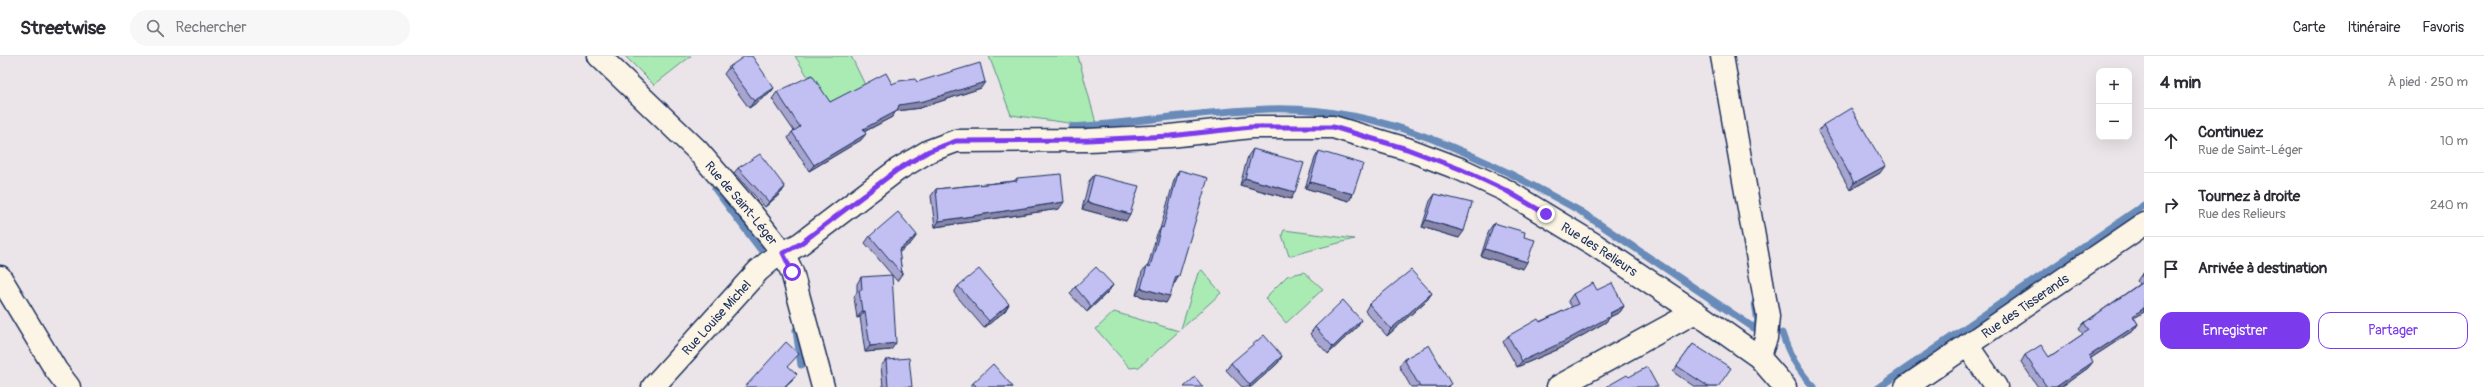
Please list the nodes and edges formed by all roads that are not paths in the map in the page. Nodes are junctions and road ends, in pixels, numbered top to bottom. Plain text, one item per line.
1 (599, 56) edge
2 (1722, 56) edge
3 (2144, 224) edge
4 (783, 253) junction
5 (0, 277) edge
6 (1696, 312) junction
7 (1967, 345) junction
8 (1759, 357) junction
9 (69, 387) edge
10 (653, 387) edge
11 (823, 387) edge
12 (1558, 387) edge
13 (1785, 387) edge
14 (1906, 387) edge
15 (1996, 387) edge

1 - 4 street, Rue de Saint-Léger
2 - 8 street
3 - 7 street, Rue des Tisserands
4 - 6 street, Rue des Relieurs
4 - 10 street, Rue Louise Michel
4 - 11 street, Rue de Saint-Léger
5 - 9 street
6 - 8 street, Rue des Relieurs
6 - 12 street
7 - 14 street, Rue des Tisserands
7 - 15 street
8 - 13 street, Rue des Relieurs

